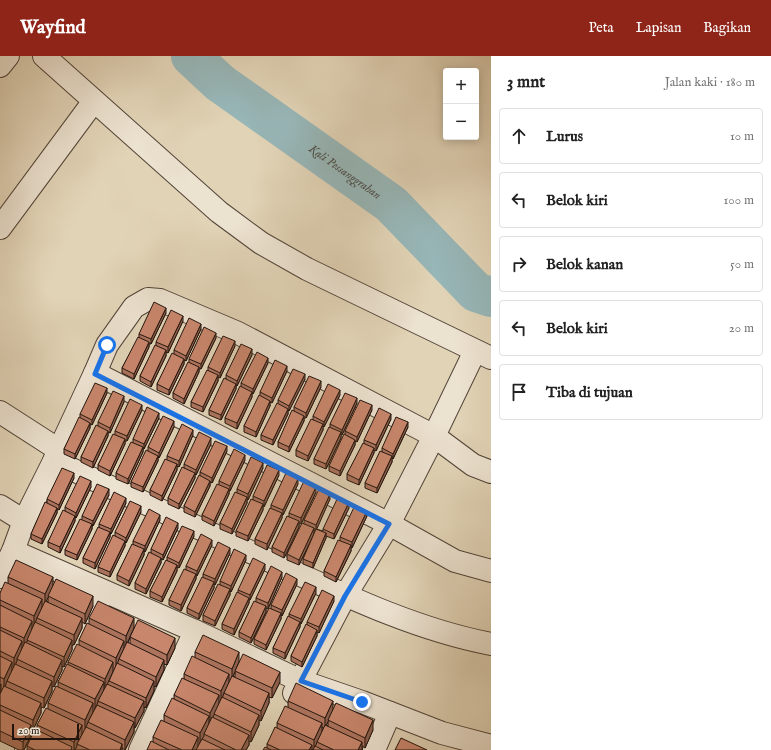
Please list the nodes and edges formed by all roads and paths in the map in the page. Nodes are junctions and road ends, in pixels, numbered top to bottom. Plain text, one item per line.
1 (8, 56) edge
2 (44, 56) edge
3 (0, 66) edge
4 (94, 101) junction
5 (0, 228) edge
6 (483, 354) edge
7 (95, 374) junction
8 (0, 412) edge
9 (434, 436) junction
10 (56, 456) junction
11 (491, 472) edge
12 (0, 506) edge
13 (24, 521) junction
14 (389, 524) junction
15 (13, 551) junction
16 (491, 570) edge
17 (0, 577) edge
18 (104, 591) junction
19 (345, 596) junction
20 (195, 632) junction
21 (491, 644) edge
22 (301, 681) junction
23 (287, 708) edge
24 (390, 713) junction
25 (491, 746) edge
26 (26, 750) edge
27 (140, 750) edge
28 (374, 750) edge

1 - 3 street
2 - 4 street
4 - 5 street
4 - 6 street
6 - 9 street
7 - 9 street
7 - 10 street
7 - 14 street
8 - 10 street
9 - 11 street
9 - 14 street
10 - 13 street
10 - 19 street
12 - 13 street
13 - 15 street
14 - 16 street
14 - 19 street
15 - 17 street
15 - 18 street
18 - 20 street
18 - 26 street
19 - 21 street
19 - 22 street
20 - 22 street
20 - 27 street
22 - 23 street
22 - 24 street
24 - 25 street
24 - 28 street

